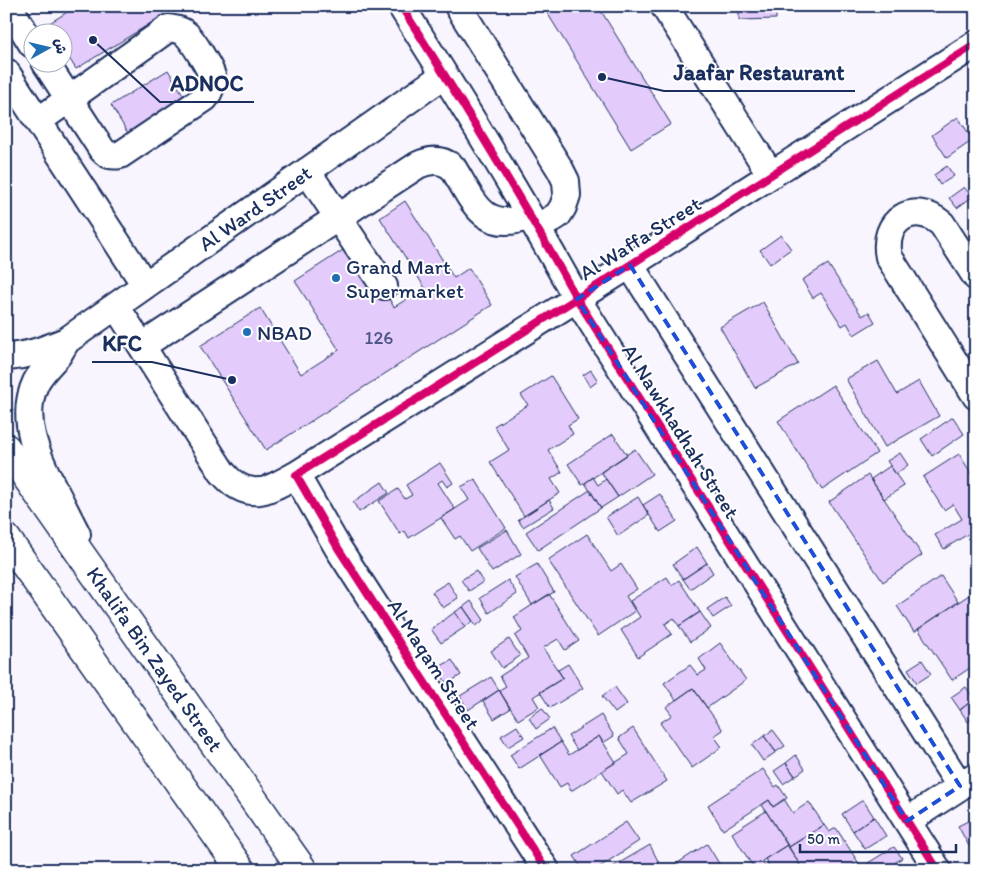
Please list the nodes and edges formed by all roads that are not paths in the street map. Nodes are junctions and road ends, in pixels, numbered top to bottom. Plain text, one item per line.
1 (401, 6) edge
2 (458, 6) edge
3 (664, 6) edge
4 (11, 10) edge
5 (168, 17) edge
6 (22, 28) edge
7 (976, 44) edge
8 (6, 72) edge
9 (51, 72) edge
10 (444, 74) junction
11 (69, 100) junction
12 (38, 121) junction
13 (307, 171) junction
14 (771, 175) junction
15 (338, 217) junction
16 (534, 222) junction
17 (630, 265) junction
18 (976, 277) edge
19 (146, 285) junction
20 (384, 286) dead end
21 (577, 299) junction
22 (116, 306) junction
23 (66, 341) junction
24 (148, 342) junction
25 (6, 357) edge
26 (976, 396) edge
27 (6, 448) edge
28 (296, 475) junction
29 (6, 538) edge
30 (106, 590) junction
31 (968, 781) edge
32 (907, 821) junction
33 (241, 870) edge
34 (303, 870) edge
35 (546, 870) edge
36 (938, 870) edge

1 - 10 street, Al Nawkhadhah Street
2 - 16 street
3 - 14 street
4 - 6 street
5 - 11 street
5 - 11 street
7 - 14 street, Al Waffa Street
8 - 12 street
9 - 11 street
10 - 13 street, Al Ward Street
10 - 16 street, Al Nawkhadhah Street
11 - 12 street
12 - 19 street
13 - 15 street
13 - 19 street, Al Ward Street
14 - 17 street, Al Waffa Street
15 - 16 street
15 - 20 street
15 - 24 street
16 - 21 street, Al Nawkhadhah Street
17 - 21 street, Al Waffa Street
17 - 31 street
18 - 26 street
19 - 22 street, Al Ward Street
21 - 28 street, Al Waffa Street
21 - 32 street, Al Nawkhadhah Street
22 - 23 street, Al Ward Street
22 - 24 street, Al Waffa Street
23 - 25 street, Al Ward Street
23 - 30 street, Al Ward Street
24 - 28 street, Al Waffa Street
27 - 30 highway, Khalifa Bin Zayed Street
28 - 35 street, Al Maqam Street
29 - 33 highway
30 - 34 highway, Khalifa Bin Zayed Street
31 - 32 street
32 - 36 street, Al Nawkhadhah Street

